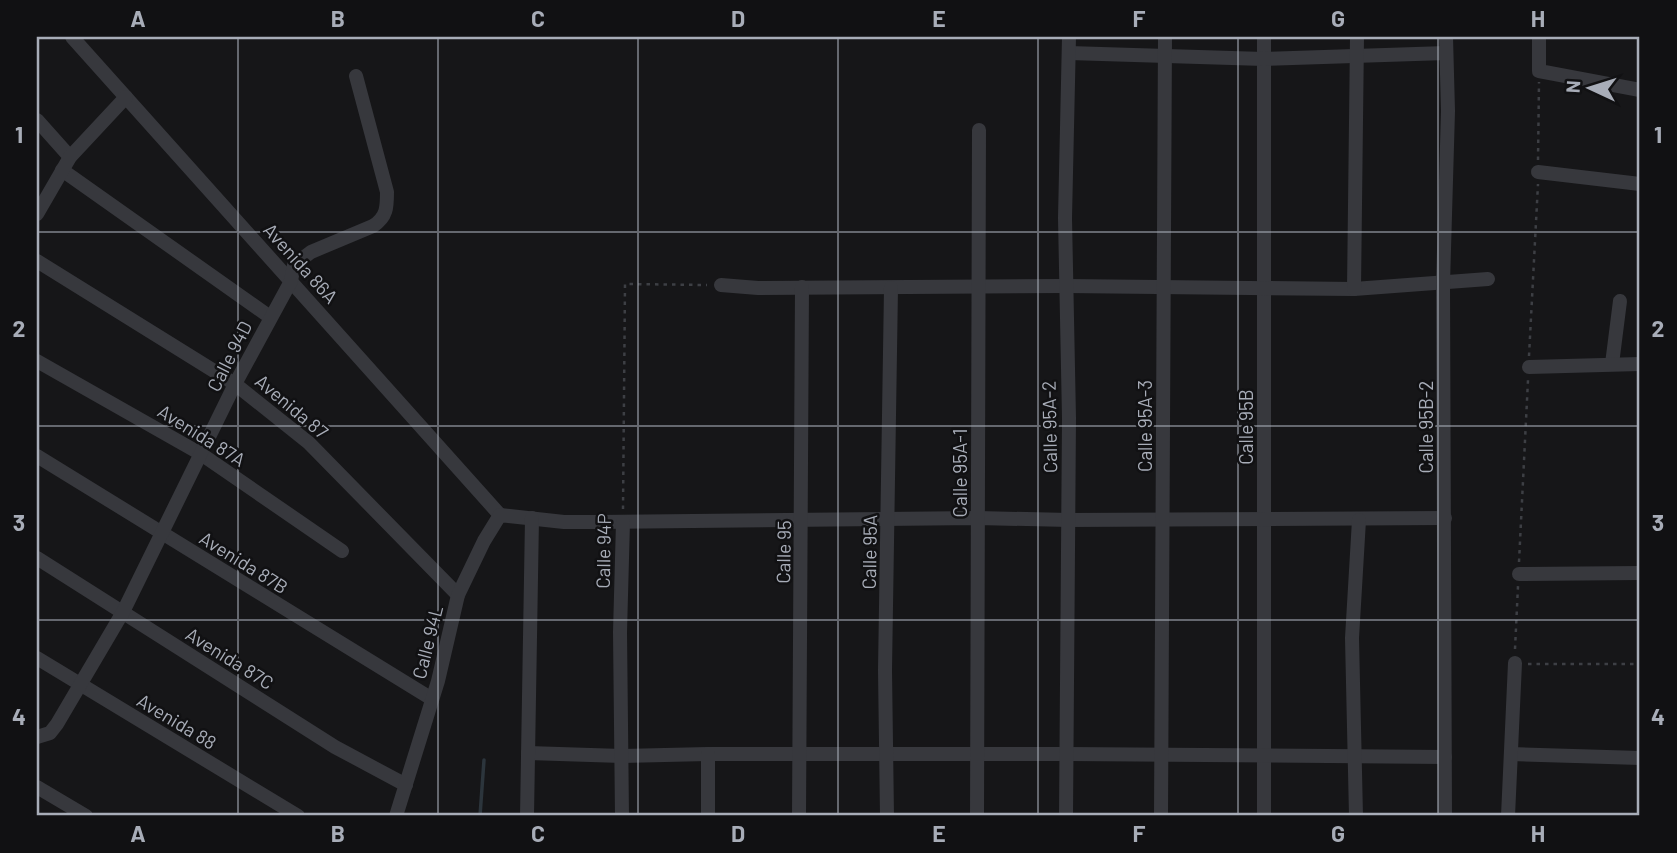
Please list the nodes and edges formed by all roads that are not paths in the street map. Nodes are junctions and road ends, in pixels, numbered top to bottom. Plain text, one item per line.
1 (1069, 37) edge
2 (1166, 37) edge
3 (1264, 37) edge
4 (1357, 37) edge
5 (1446, 37) edge
6 (1539, 37) edge
7 (78, 39) edge
8 (1069, 53) junction
9 (1446, 53) junction
10 (1357, 56) junction
11 (1165, 57) junction
12 (1264, 59) junction
13 (356, 76) dead end
14 (1640, 90) edge
15 (126, 97) junction
16 (37, 120) edge
17 (979, 130) dead end
18 (70, 157) junction
19 (62, 170) junction
20 (1538, 172) dead end
21 (1640, 184) edge
22 (37, 214) edge
23 (37, 261) edge
24 (1488, 279) dead end
25 (291, 281) junction
26 (1443, 284) junction
27 (721, 285) road end
28 (1066, 286) junction
29 (802, 288) junction
30 (891, 288) junction
31 (978, 288) junction
32 (1164, 288) junction
33 (1264, 288) junction
34 (1354, 289) junction
35 (1620, 301) dead end
36 (270, 317) junction
37 (37, 361) edge
38 (1612, 364) junction
39 (1640, 365) edge
40 (1529, 367) dead end
41 (235, 384) junction
42 (201, 454) junction
43 (37, 456) edge
44 (500, 515) junction
45 (532, 518) junction
46 (978, 518) junction
47 (1163, 518) junction
48 (1445, 518) junction
49 (889, 519) junction
50 (1069, 520) junction
51 (1264, 520) junction
52 (1359, 520) junction
53 (803, 521) junction
54 (623, 522) junction
55 (162, 534) junction
56 (342, 551) dead end
57 (37, 558) edge
58 (1640, 573) edge
59 (1519, 574) dead end
60 (458, 595) junction
61 (123, 612) junction
62 (37, 658) edge
63 (1515, 663) road end
64 (80, 685) junction
65 (432, 699) junction
66 (37, 737) edge
67 (528, 753) junction
68 (708, 754) junction
69 (799, 754) junction
70 (977, 754) junction
71 (1068, 754) junction
72 (1511, 754) junction
73 (887, 755) junction
74 (1264, 755) junction
75 (622, 756) junction
76 (1161, 756) junction
77 (1356, 757) junction
78 (1445, 757) junction
79 (1640, 758) edge
80 (405, 785) junction
81 (37, 787) edge
82 (86, 816) edge
83 (299, 816) edge
84 (396, 816) edge
85 (527, 816) edge
86 (622, 816) edge
87 (708, 816) edge
88 (800, 816) edge
89 (887, 816) edge
90 (977, 816) edge
91 (1066, 816) edge
92 (1161, 816) edge
93 (1264, 816) edge
94 (1356, 816) edge
95 (1445, 816) edge
96 (1508, 816) edge

1 - 8 street, Calle 95A-2
2 - 11 street, Calle 95A-3
3 - 12 street, Calle 95B
4 - 10 street
5 - 9 street, Calle 95B-2
6 - 14 street
7 - 15 street, Avenida 86A
8 - 11 street
8 - 28 street, Calle 95A-2
9 - 10 street
9 - 26 street, Calle 95B-2
10 - 12 street
10 - 34 street
11 - 12 street
11 - 32 street, Calle 95A-3
12 - 33 street, Calle 95B
13 - 25 street, Calle 94D
15 - 18 street
15 - 25 street, Avenida 86A
16 - 18 street
17 - 31 street, Calle 95A-1
18 - 19 street
19 - 22 street
19 - 36 street
20 - 21 street
23 - 41 street, Avenida 87
24 - 26 street
25 - 36 street, Calle 94D
25 - 44 street, Avenida 86A
26 - 34 street
26 - 48 street, Calle 95B-2
27 - 29 street
28 - 31 street
28 - 32 street
28 - 50 street, Calle 95A-2
29 - 30 street
29 - 53 street, Calle 95
30 - 31 street
30 - 49 street, Calle 95A
31 - 46 street, Calle 95A-1
32 - 33 street
32 - 47 street, Calle 95A-3
33 - 34 street
33 - 51 street, Calle 95B
35 - 38 street
36 - 41 street, Calle 94D
37 - 42 street, Avenida 87A
38 - 39 street
38 - 40 street
41 - 42 street, Calle 94D
41 - 60 street, Avenida 87
42 - 55 street, Calle 94D
42 - 56 street, Avenida 87A
43 - 55 street, Avenida 87B
44 - 45 street
44 - 60 street, Calle 94L
45 - 54 street
45 - 67 street
46 - 49 street
46 - 50 street
46 - 70 street, Calle 95A-1
47 - 50 street
47 - 51 street
47 - 76 street, Calle 95A-3
48 - 52 street
48 - 78 street, Calle 95B-2
49 - 53 street
49 - 73 street, Calle 95A
50 - 71 street, Calle 95A-2
51 - 52 street
51 - 74 street, Calle 95B
52 - 77 street
53 - 54 street
53 - 69 street, Calle 95
54 - 75 street, Calle 94P
55 - 61 street, Calle 94D
55 - 65 street, Avenida 87B
57 - 61 street, Avenida 87C
58 - 59 street
60 - 65 street, Calle 94L
61 - 64 street, Calle 94D
61 - 80 street, Avenida 87C
62 - 64 street, Avenida 88
63 - 72 street
64 - 66 street, Calle 94D
64 - 83 street, Avenida 88
65 - 80 street, Calle 94L
67 - 75 street
67 - 85 street
68 - 69 street
68 - 75 street
68 - 87 street
69 - 73 street
69 - 88 street, Calle 95
70 - 71 street
70 - 73 street
70 - 90 street, Calle 95A-1
71 - 76 street
71 - 91 street, Calle 95A-2
72 - 79 street
72 - 96 street
73 - 89 street, Calle 95A
74 - 76 street
74 - 77 street
74 - 93 street, Calle 95B
75 - 86 street, Calle 94P
76 - 92 street, Calle 95A-3
77 - 78 street
77 - 94 street
78 - 95 street, Calle 95B-2
80 - 84 street, Calle 94L
81 - 82 street

